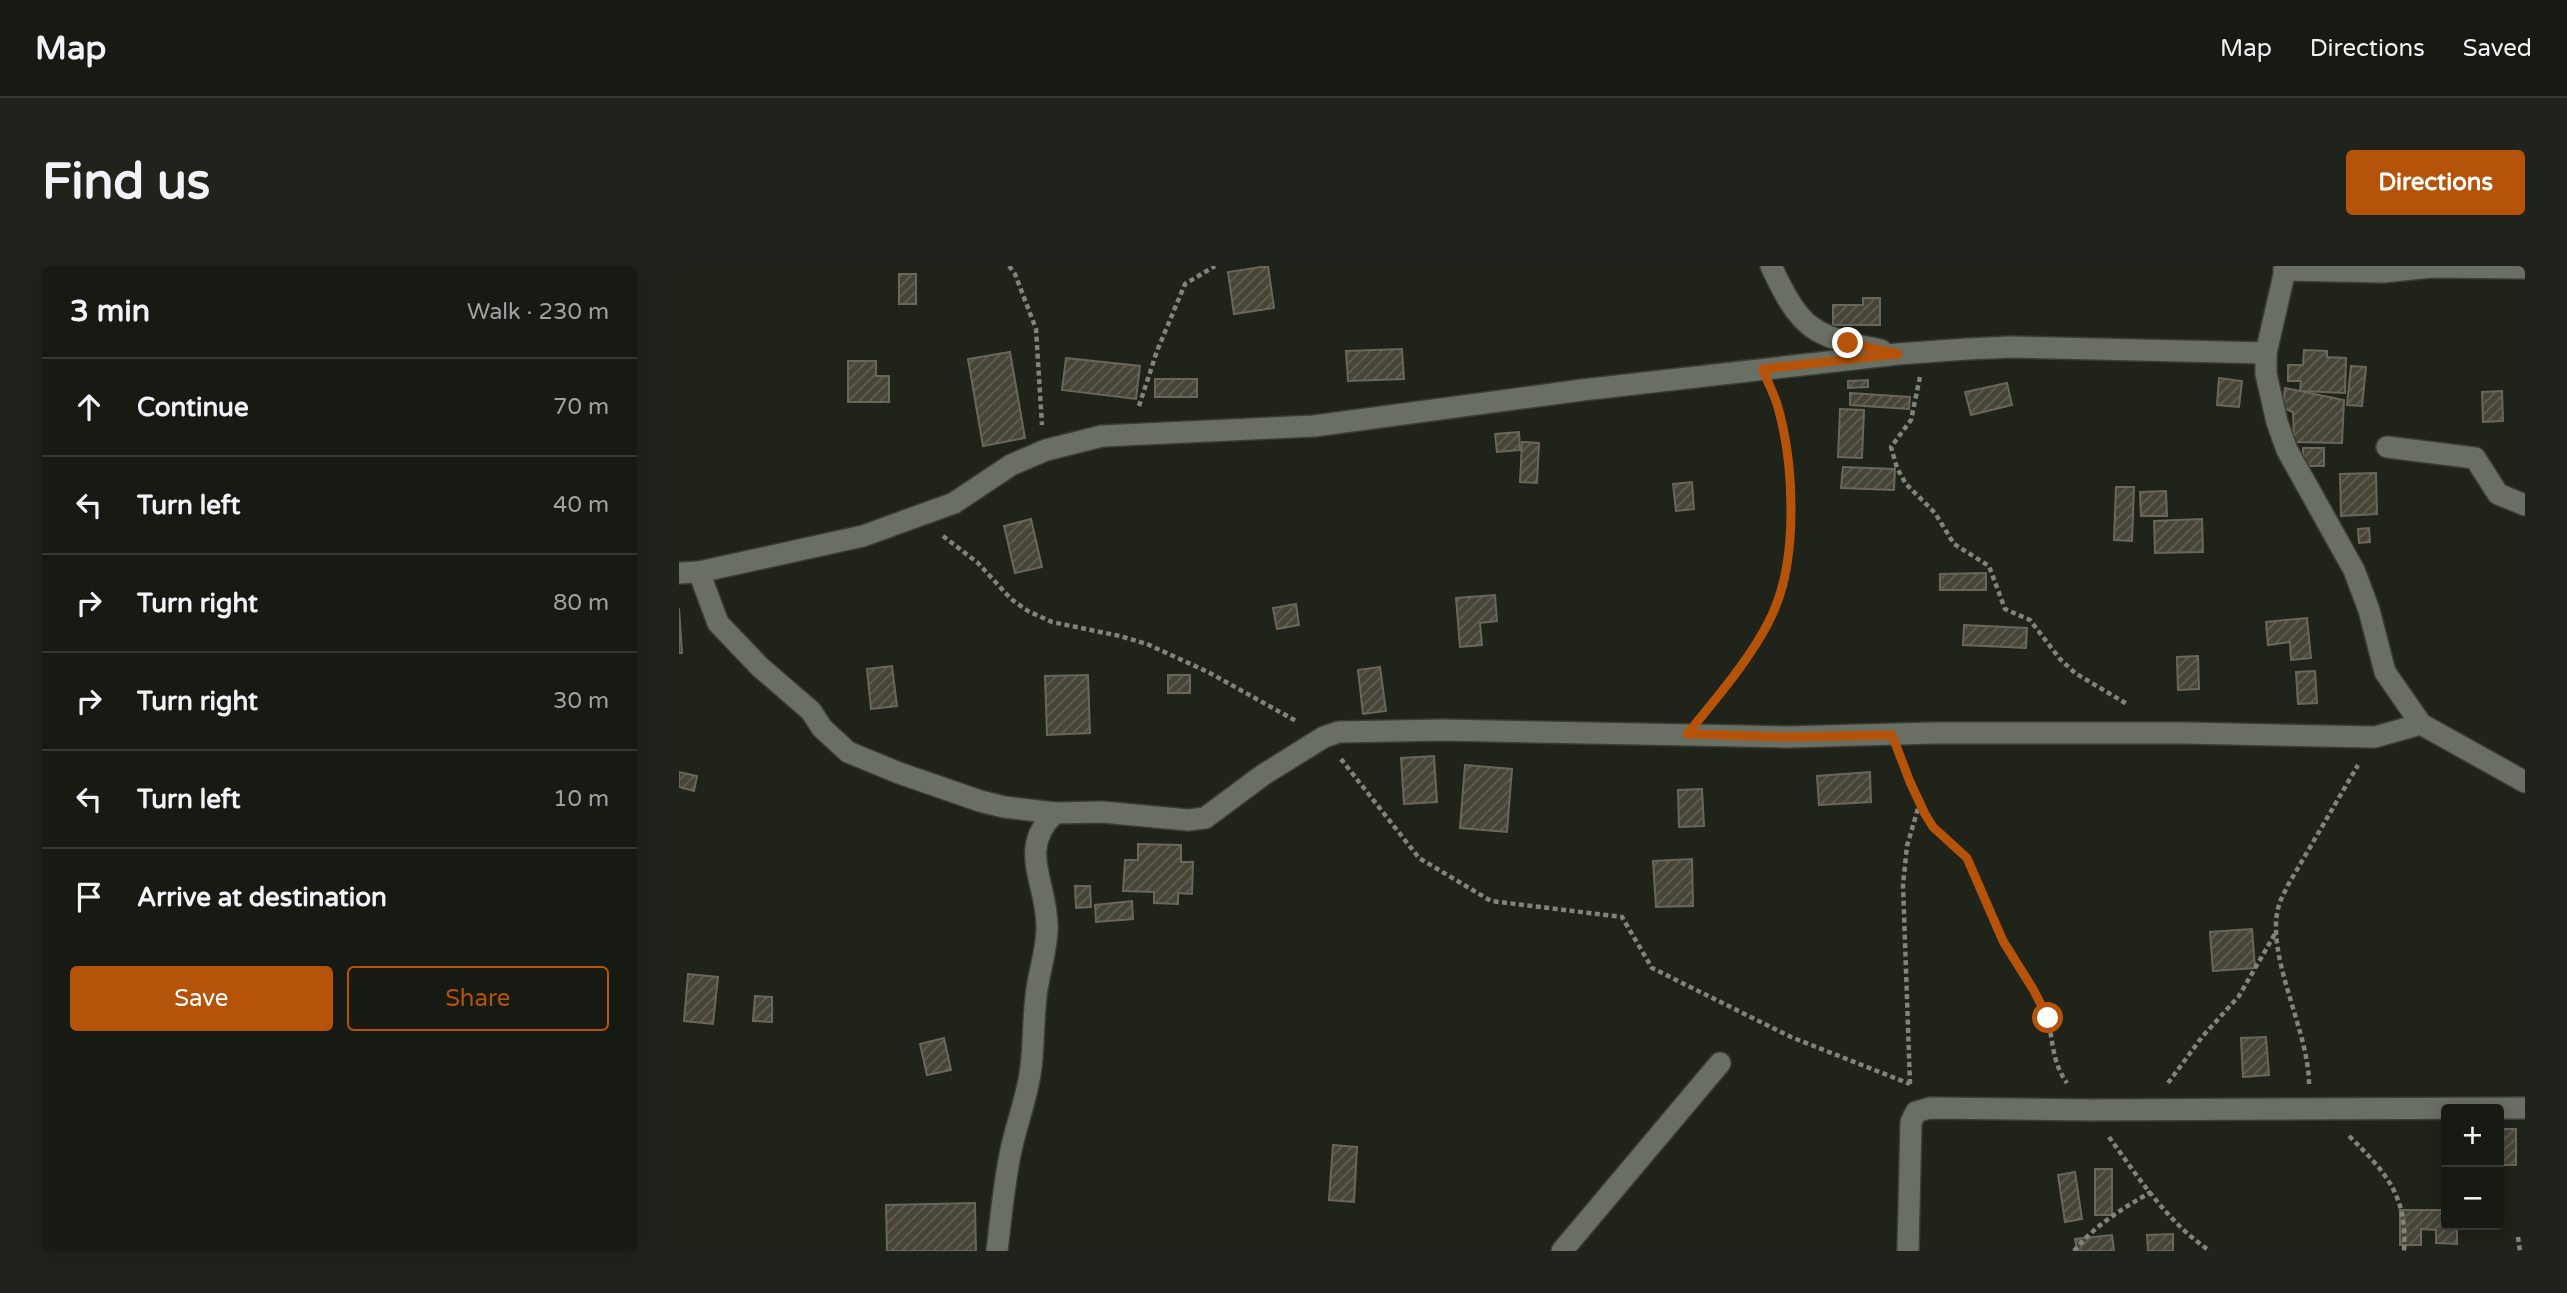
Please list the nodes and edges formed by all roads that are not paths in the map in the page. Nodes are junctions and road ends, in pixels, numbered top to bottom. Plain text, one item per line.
1 (1771, 266) edge
2 (2285, 268) edge
3 (2525, 268) edge
4 (2266, 353) junction
5 (1898, 354) junction
6 (2388, 447) dead end
7 (2525, 505) edge
8 (689, 572) edge
9 (2421, 724) junction
10 (2520, 773) edge
11 (1055, 813) junction
12 (1720, 1063) dead end
13 (2525, 1108) edge
14 (997, 1251) edge
15 (1562, 1251) edge
16 (1907, 1251) edge

1 - 5 street
2 - 3 street
2 - 4 street
4 - 5 street
4 - 9 street
5 - 8 street
6 - 7 street
8 - 11 street
9 - 10 street
9 - 11 street
11 - 14 street
12 - 15 street
13 - 16 street

